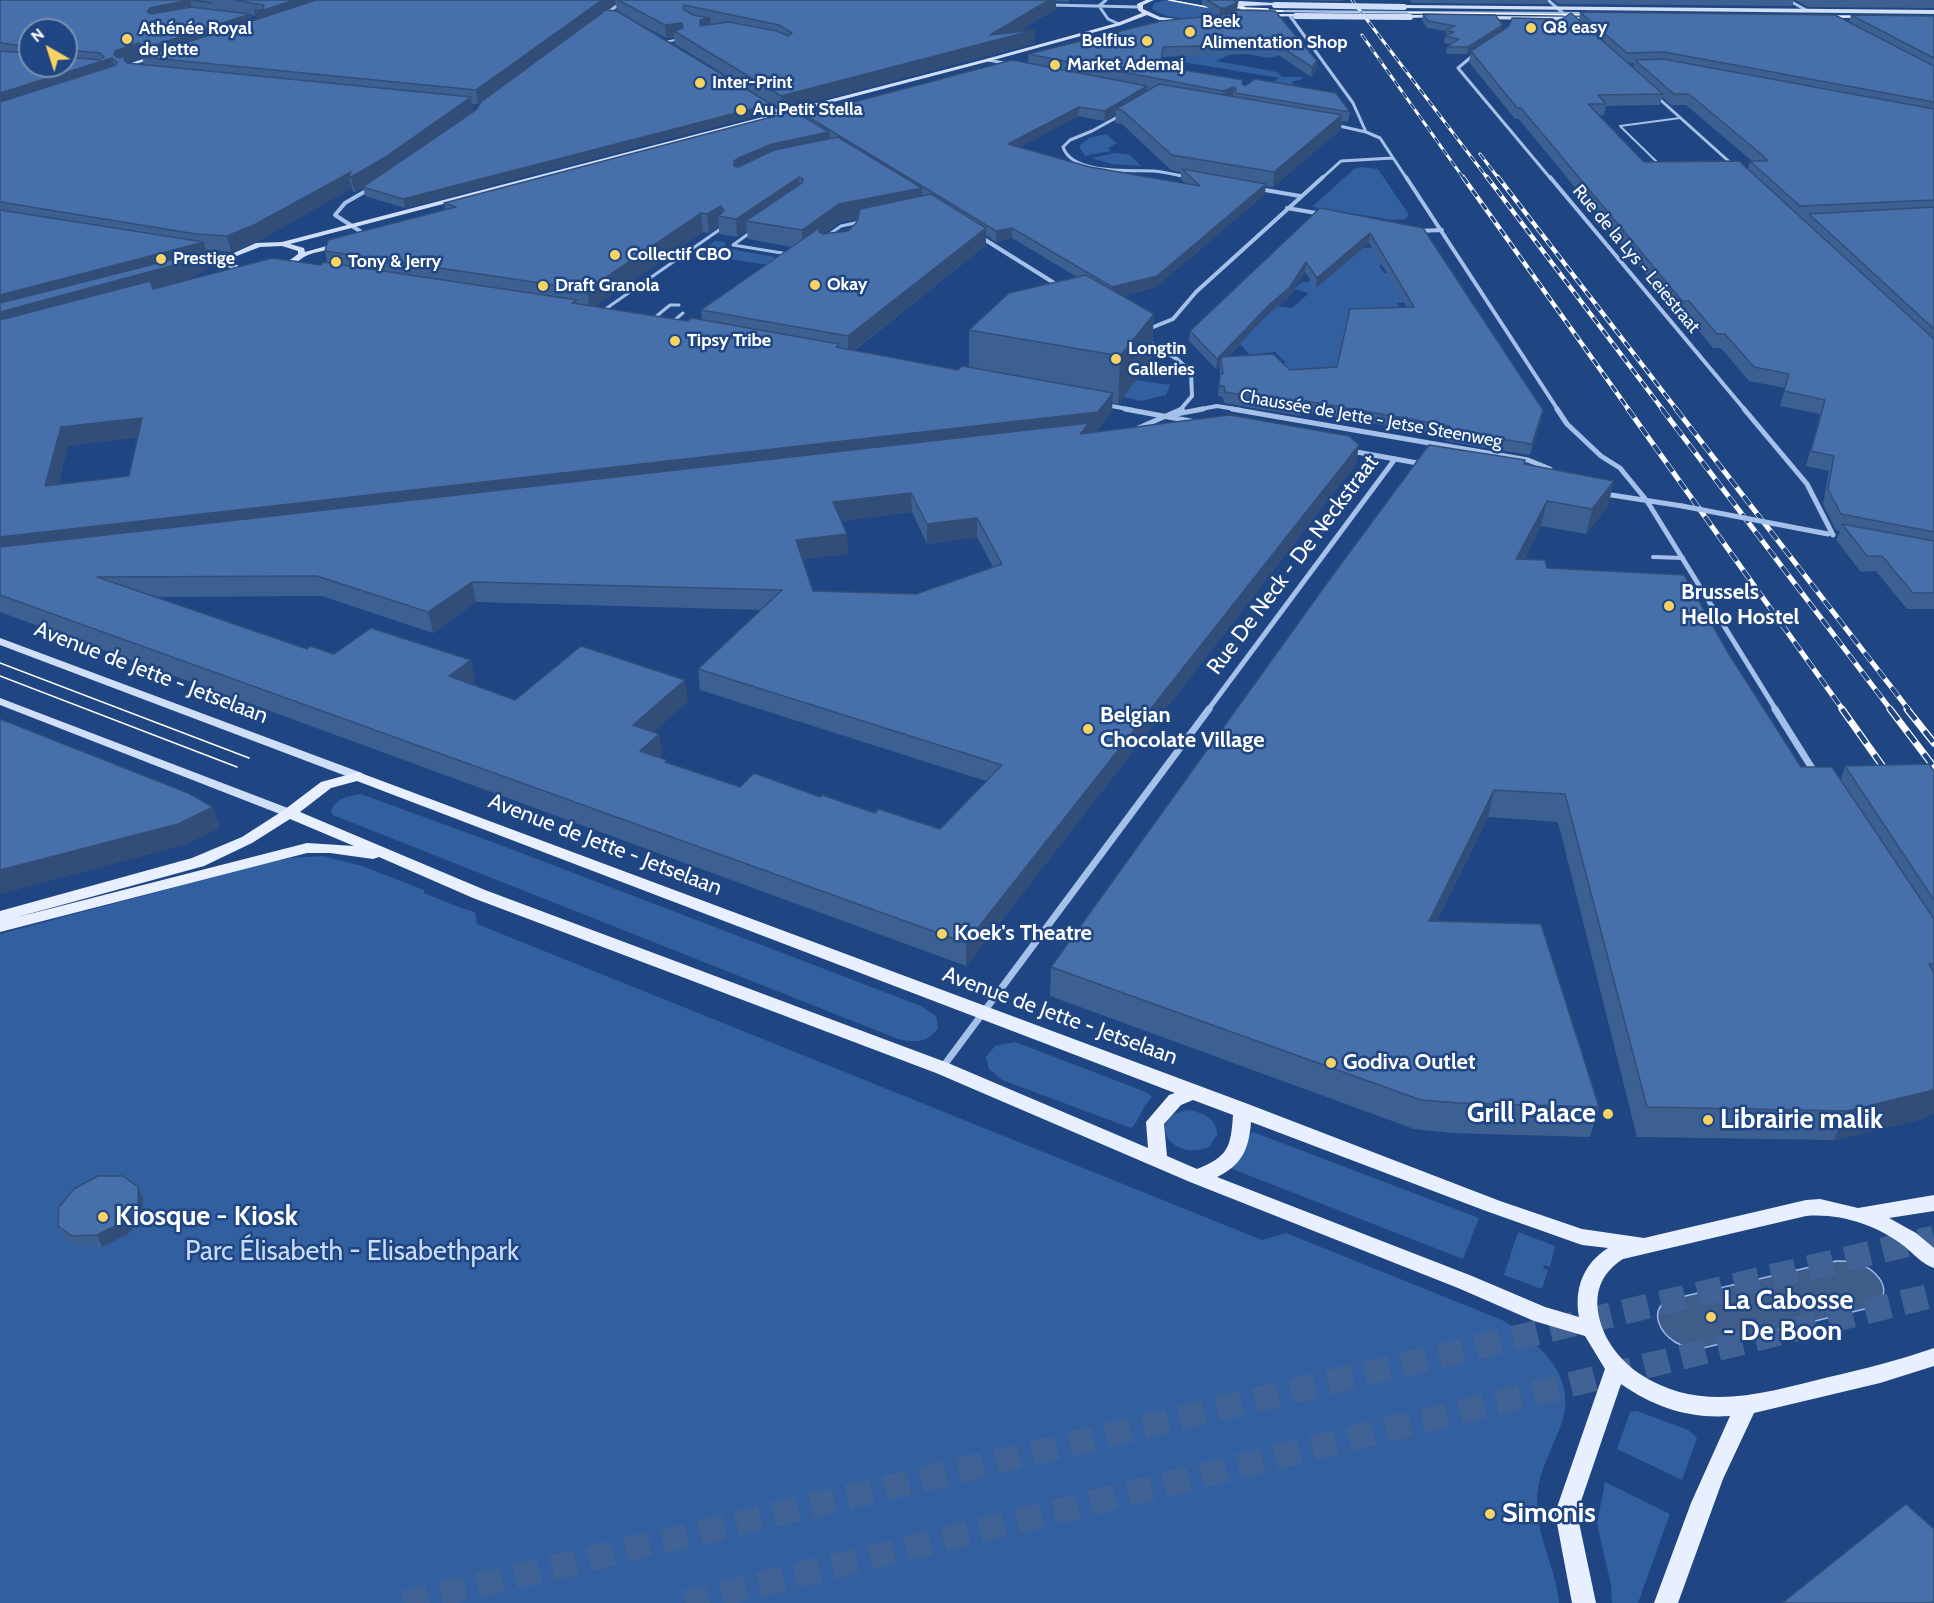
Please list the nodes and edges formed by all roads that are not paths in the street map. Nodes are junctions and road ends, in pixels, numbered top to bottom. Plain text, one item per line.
1 (625, 0) edge
2 (1106, 0) edge
3 (1151, 0) edge
4 (1229, 0) edge
5 (1548, 0) edge
6 (1788, 0) edge
7 (1141, 3) edge
8 (1042, 4) edge
9 (1238, 4) junction
10 (1099, 6) junction
11 (1557, 8) junction
12 (1245, 10) junction
13 (1806, 10) junction
14 (1407, 12) junction
15 (1934, 12) edge
16 (1563, 13) junction
17 (606, 14) junction
18 (612, 14) edge
19 (1146, 14) junction
20 (1767, 15) edge
21 (1236, 16) junction
22 (1293, 16) junction
23 (600, 17) edge
24 (1227, 18) edge
25 (1496, 18) junction
26 (1599, 19) edge
27 (1823, 19) edge
28 (1855, 19) edge
29 (1567, 20) junction
30 (1119, 24) junction
31 (1501, 25) edge
32 (1166, 26) edge
33 (1577, 26) edge
34 (682, 39) edge
35 (665, 42) joint
36 (675, 48) edge
37 (1479, 51) edge
38 (988, 60) junction
39 (1013, 65) joint
40 (122, 67) junction
41 (112, 68) edge
42 (997, 70) edge
43 (1648, 88) edge
44 (762, 102) edge
45 (1130, 109) edge
46 (781, 113) junction
47 (1680, 117) junction
48 (788, 118) edge
49 (1327, 124) edge
50 (1366, 132) junction
51 (1393, 158) junction
52 (1668, 166) edge
53 (1728, 170) edge
54 (1738, 170) joint
55 (1197, 179) edge
56 (379, 184) edge
57 (1255, 188) edge
58 (1300, 196) junction
59 (1287, 208) junction
60 (1322, 214) edge
61 (869, 220) edge
62 (857, 223) junction
63 (351, 226) junction
64 (722, 228) edge
65 (856, 230) edge
66 (1442, 230) junction
67 (752, 231) edge
68 (1416, 231) edge
69 (378, 234) edge
70 (976, 234) edge
71 (369, 236) junction
72 (360, 239) edge
73 (823, 239) edge
74 (350, 241) edge
75 (282, 244) junction
76 (198, 254) edge
77 (302, 255) junction
78 (790, 255) edge
79 (230, 257) junction
80 (191, 268) edge
81 (250, 271) junction
82 (230, 275) edge
83 (1065, 290) edge
84 (679, 305) dead end
85 (683, 313) dead end
86 (597, 315) joint
87 (607, 317) edge
88 (648, 323) joint
89 (657, 325) edge
90 (666, 326) joint
91 (678, 328) edge
92 (1145, 330) edge
93 (1143, 338) edge
94 (1101, 404) edge
95 (1166, 416) junction
96 (1198, 422) edge
97 (1128, 431) edge
98 (1340, 449) edge
99 (1395, 459) junction
100 (1430, 465) edge
101 (1555, 477) edge
102 (1595, 492) edge
103 (1647, 501) junction
104 (1831, 534) junction
105 (1845, 537) edge
106 (1653, 557) dead end
107 (1683, 558) junction
108 (0, 641) edge
109 (0, 701) edge
110 (358, 776) junction
111 (1821, 783) edge
112 (289, 813) junction
113 (388, 856) junction
114 (0, 917) edge
115 (0, 927) edge
116 (983, 1013) junction
117 (942, 1068) junction
118 (1194, 1092) junction
119 (1242, 1109) junction
120 (1158, 1160) junction
121 (1197, 1177) junction
122 (1934, 1203) edge
123 (1860, 1215) junction
124 (1642, 1245) junction
125 (1934, 1260) edge
126 (1592, 1329) junction
127 (1934, 1357) edge
128 (1616, 1367) junction
129 (1746, 1407) junction
130 (1584, 1603) edge
131 (1666, 1603) edge

1 - 17 street
2 - 10 street
3 - 7 street
4 - 9 street
5 - 11 street
6 - 13 street
7 - 10 street
7 - 19 street
8 - 10 street
9 - 12 street
9 - 14 street, bridge
10 - 30 street
11 - 13 street
11 - 14 street
11 - 16 street
12 - 14 lane, bridge
12 - 21 street
13 - 15 street
14 - 16 lane
14 - 22 street, bridge
14 - 25 street
16 - 20 lane
16 - 29 street
17 - 18 street
17 - 23 street
19 - 30 street
19 - 32 street
21 - 22 street
21 - 24 street
22 - 50 street
25 - 29 street
25 - 31 street
26 - 29 street
27 - 28 street
29 - 33 street
30 - 38 street
34 - 35 lane
35 - 36 street
37 - 104 street, Rue de la Lys - Leiestraat
38 - 39 street
38 - 46 street
39 - 42 street
40 - 40 street
40 - 41 street
43 - 47 street
44 - 46 street
45 - 55 street
46 - 48 street
46 - 63 street
47 - 52 lane
47 - 54 street
49 - 50 street
50 - 51 street
51 - 58 street
51 - 66 street
53 - 54 lane
56 - 63 street
57 - 58 street
58 - 59 street
59 - 60 street
59 - 92 street
61 - 62 lane
62 - 65 lane
62 - 73 lane
63 - 71 street
63 - 75 street
64 - 86 lane
66 - 68 street
66 - 103 street
67 - 78 lane
69 - 71 street
70 - 83 street
71 - 72 street
74 - 77 street
75 - 77 street
75 - 79 street
76 - 79 street
77 - 81 street
79 - 80 street
79 - 81 street
81 - 82 street
84 - 88 lane
85 - 90 lane
86 - 87 street
88 - 89 street
90 - 91 street
93 - 95 street
94 - 95 street
95 - 96 street
95 - 97 street
95 - 101 street, Chaussée de Jette - Jetse Steenweg
98 - 99 street
99 - 100 street
99 - 116 street, Rue De Neck - De Neckstraat
102 - 103 street
103 - 104 street, bridge
103 - 107 street
104 - 105 street
106 - 107 lane
107 - 111 street
108 - 110 street, Avenue de Jette - Jetselaan
109 - 112 street
110 - 112 main road
110 - 116 main road, Avenue de Jette - Jetselaan
112 - 113 main road
112 - 114 main road
113 - 115 main road
113 - 117 main road
116 - 117 street, Rue De Neck - De Neckstraat
116 - 118 main road, Avenue de Jette - Jetselaan
117 - 120 main road
118 - 119 main road, Avenue de Jette - Jetselaan
118 - 120 main road, Avenue de Jette - Jetselaan
119 - 121 main road
119 - 124 main road, Avenue de Jette - Jetselaan
120 - 121 main road
121 - 126 main road
122 - 123 main road
123 - 124 main road
123 - 125 main road
124 - 126 main road
126 - 128 main road
127 - 129 main road
128 - 129 main road
128 - 130 main road
129 - 131 main road

